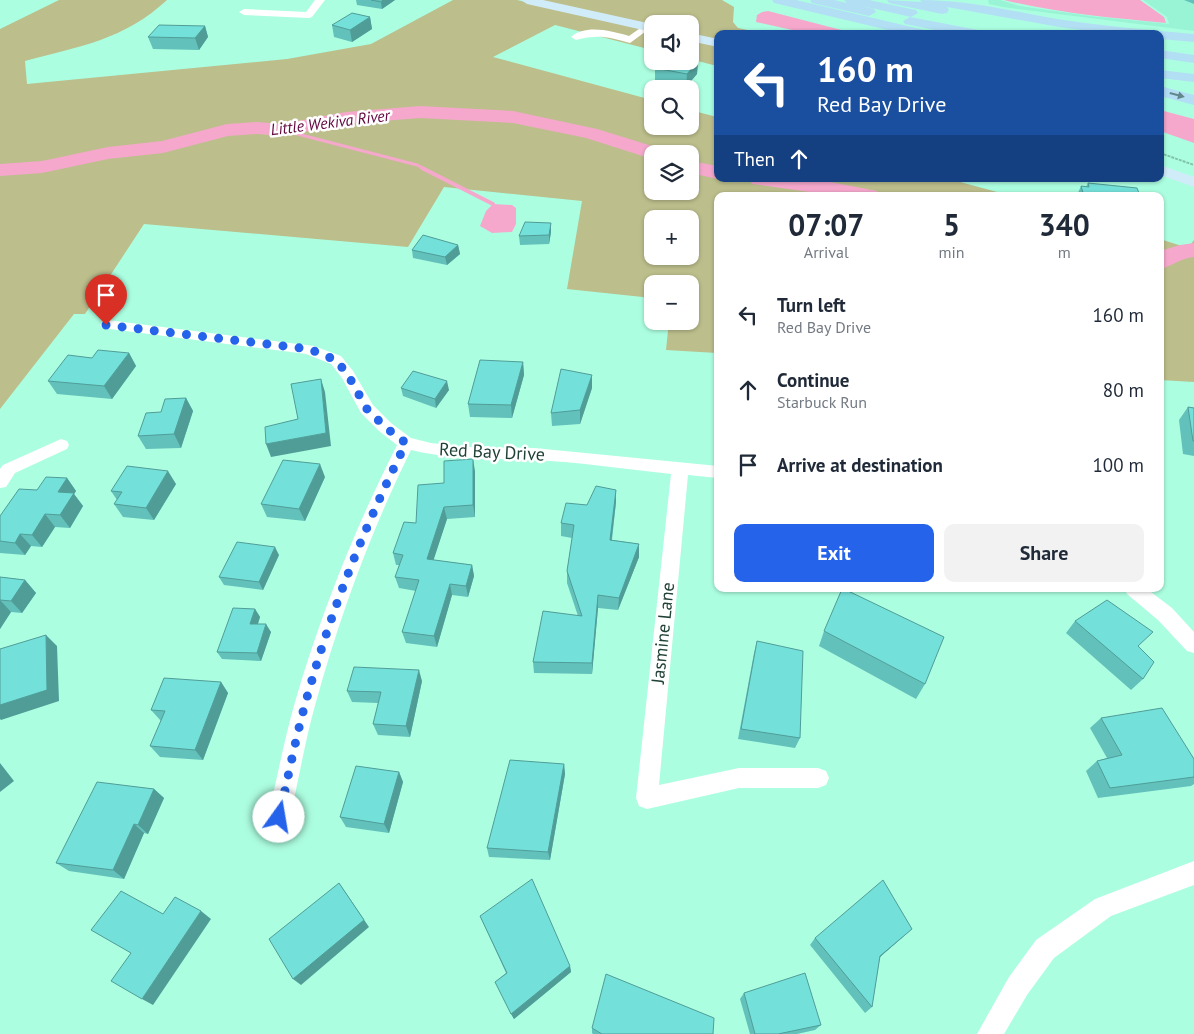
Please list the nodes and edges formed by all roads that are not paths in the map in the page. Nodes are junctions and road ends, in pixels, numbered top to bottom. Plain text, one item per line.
1 (320, 0) edge
2 (527, 0) edge
3 (779, 0) edge
4 (817, 0) edge
5 (852, 0) edge
6 (894, 0) edge
7 (927, 0) edge
8 (244, 12) dead end
9 (644, 27) edge
10 (907, 30) edge
11 (979, 30) edge
12 (980, 30) edge
13 (1056, 30) edge
14 (1118, 30) edge
15 (644, 31) edge
16 (1164, 35) edge
17 (576, 37) dead end
18 (1194, 38) edge
19 (699, 39) edge
20 (714, 42) edge
21 (1164, 45) edge
22 (1194, 49) edge
23 (1164, 55) edge
24 (1194, 59) edge
25 (1164, 63) edge
26 (1194, 67) edge
27 (1164, 74) edge
28 (1194, 78) edge
29 (1164, 92) edge
30 (1194, 100) edge
31 (1164, 171) edge
32 (1194, 182) edge
33 (106, 325) dead end
34 (406, 443) junction
35 (61, 445) dead end
36 (680, 468) junction
37 (714, 472) edge
38 (0, 482) edge
39 (1138, 592) edge
40 (1194, 645) edge
41 (818, 778) dead end
42 (279, 817) dead end
43 (1194, 872) edge
44 (990, 1034) edge

1 - 8 street
2 - 9 main road
3 - 10 highway
4 - 11 highway
5 - 12 highway
6 - 13 highway
7 - 14 highway
15 - 17 street
16 - 18 highway
19 - 20 main road
21 - 22 highway
23 - 24 highway
25 - 26 highway
27 - 28 highway
29 -> 30 highway
31 - 32 main road
33 - 34 street, Red Bay Drive
34 - 36 street, Red Bay Drive
34 - 42 street
35 - 38 street
36 - 37 street, Red Bay Drive
36 - 41 street, Jasmine Lane
39 - 40 street
43 - 44 street

